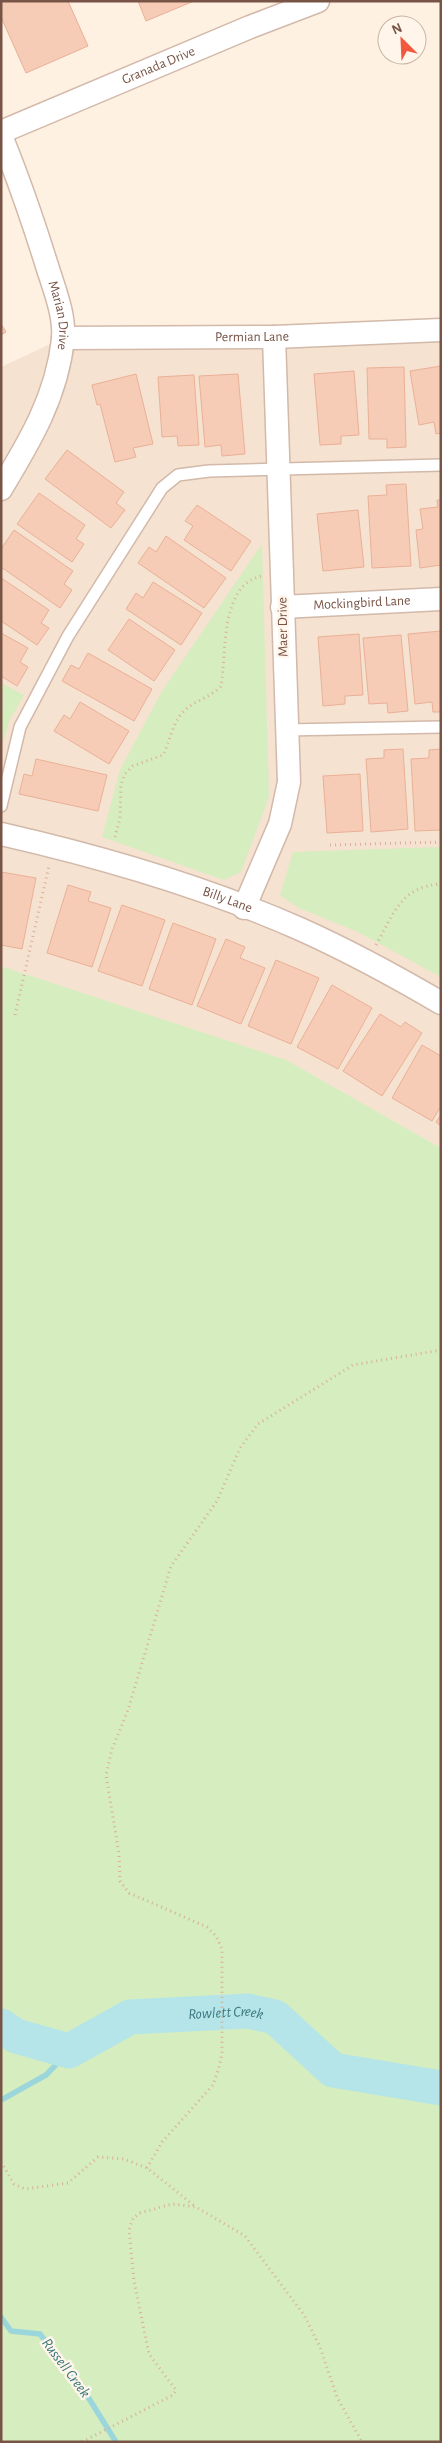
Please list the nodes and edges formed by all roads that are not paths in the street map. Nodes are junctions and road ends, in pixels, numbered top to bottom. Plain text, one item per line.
1 (318, 1) edge
2 (1, 132) edge
3 (1, 136) edge
4 (441, 330) edge
5 (274, 337) junction
6 (63, 338) junction
7 (441, 465) edge
8 (277, 470) junction
9 (1, 489) edge
10 (441, 598) edge
11 (282, 607) junction
12 (441, 727) edge
13 (286, 730) junction
14 (1, 806) edge
15 (1, 834) edge
16 (244, 908) junction
17 (441, 1003) edge

1 - 2 street, Granada Drive
3 - 6 street, Marian Drive
4 - 5 street, Permian Lane
5 - 6 street, Permian Lane
5 - 8 street, Maer Drive
6 - 9 street, Marian Drive
7 - 8 lane
8 - 11 street, Maer Drive
8 - 14 lane
10 - 11 street, Mockingbird Lane
11 - 13 street, Maer Drive
12 - 13 lane
13 - 16 street, Maer Drive
15 - 16 street, Billy Lane
16 - 17 street, Billy Lane

